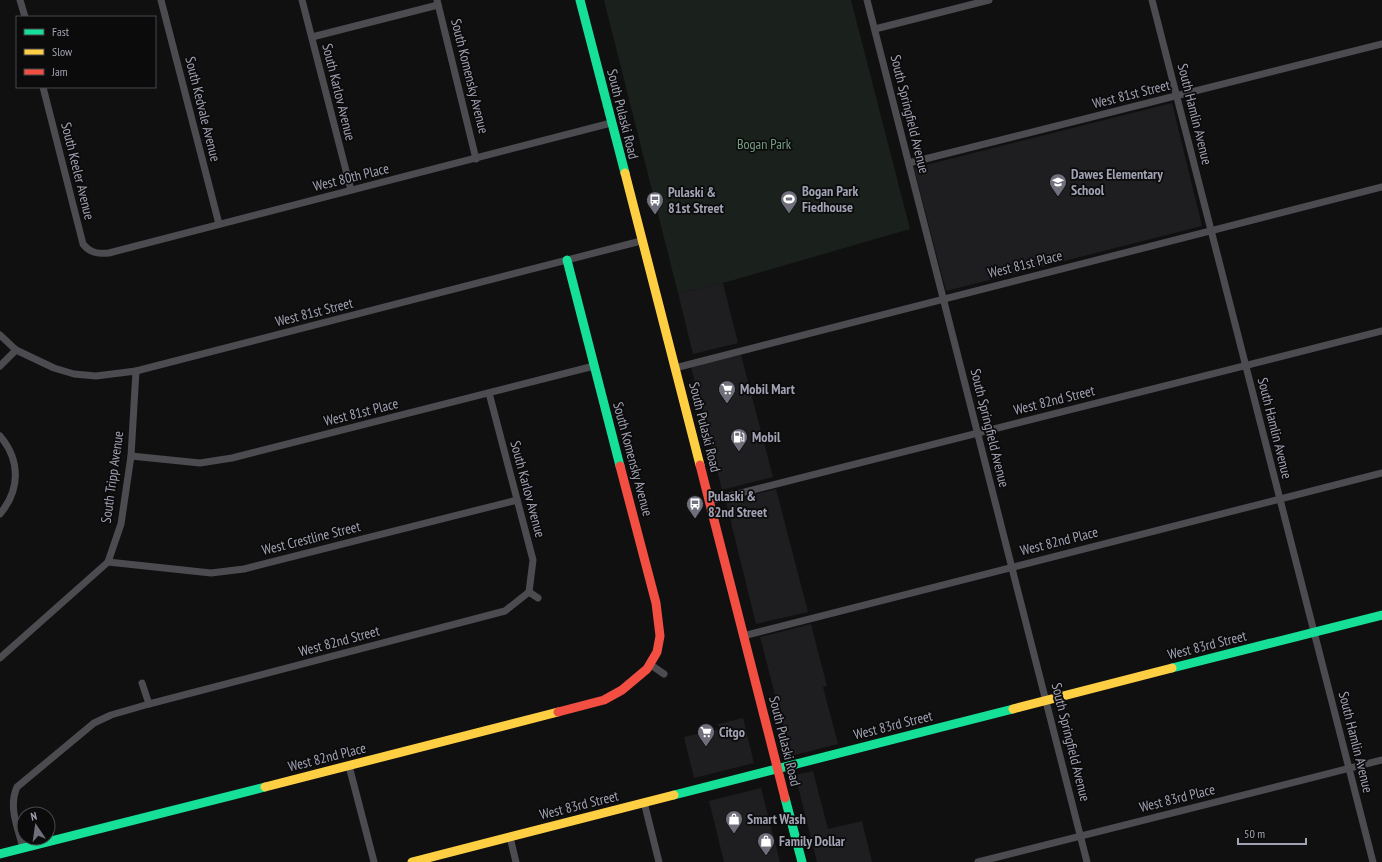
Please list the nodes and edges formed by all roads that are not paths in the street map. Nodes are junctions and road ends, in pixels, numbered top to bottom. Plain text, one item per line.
1 (20, 0) edge
2 (161, 0) edge
3 (302, 0) edge
4 (580, 0) edge
5 (867, 0) edge
6 (989, 0) edge
7 (1152, 0) edge
8 (437, 2) edge
9 (25, 16) edge
10 (875, 29) junction
11 (312, 37) junction
12 (1382, 44) edge
13 (43, 88) edge
14 (1177, 96) junction
15 (611, 123) junction
16 (476, 159) junction
17 (909, 163) junction
18 (1382, 186) edge
19 (351, 190) junction
20 (219, 224) junction
21 (1211, 231) junction
22 (641, 241) junction
23 (97, 254) joint
24 (567, 260) junction
25 (944, 298) junction
26 (1382, 331) edge
27 (0, 335) edge
28 (16, 350) junction
29 (1246, 365) junction
30 (0, 366) edge
31 (594, 366) junction
32 (675, 368) junction
33 (136, 371) junction
34 (489, 393) junction
35 (978, 433) junction
36 (0, 436) edge
37 (131, 456) junction
38 (1382, 473) edge
39 (517, 500) junction
40 (1280, 500) junction
41 (709, 501) junction
42 (0, 514) edge
43 (108, 562) junction
44 (1013, 567) junction
45 (530, 592) junction
46 (538, 598) dead end
47 (1382, 615) edge
48 (1314, 633) junction
49 (744, 636) junction
50 (0, 658) edge
51 (651, 665) junction
52 (664, 674) dead end
53 (142, 683) dead end
54 (1047, 700) junction
55 (148, 704) junction
56 (1382, 760) edge
57 (349, 766) junction
58 (777, 768) junction
59 (1349, 768) junction
60 (644, 802) junction
61 (1080, 835) junction
62 (510, 837) junction
63 (23, 848) junction
64 (0, 854) edge
65 (374, 862) edge
66 (412, 862) edge
67 (516, 862) edge
68 (659, 862) edge
69 (802, 862) edge
70 (978, 862) edge
71 (1087, 862) edge
72 (1373, 862) edge

1 - 9 street
2 - 20 street, South Kedvale Avenue
3 - 11 street, South Karlov Avenue
4 - 15 street, South Pulaski Road
5 - 10 street, South Springfield Avenue
6 - 10 street
7 - 14 street, South Hamlin Avenue
8 - 11 street
8 - 16 street, South Komensky Avenue
10 - 17 street, South Springfield Avenue
11 - 19 street, South Karlov Avenue
12 - 14 street, West 81st Street
13 - 23 street, South Keeler Avenue
14 - 17 street, West 81st Street
14 - 21 street, South Hamlin Avenue
15 - 16 street, West 80th Place
15 - 22 street, South Pulaski Road
16 - 19 street, West 80th Place
17 - 25 street, South Springfield Avenue
18 - 21 street, West 81st Place
19 - 20 street, West 80th Place
20 - 23 street, West 80th Place
21 - 25 street, West 81st Place
21 - 29 street, South Hamlin Avenue
22 - 24 street, West 81st Street
22 - 32 street, South Pulaski Road
24 - 31 street, South Komensky Avenue
24 - 33 street, West 81st Street
25 - 32 street, West 81st Place
25 - 35 street, South Springfield Avenue
26 - 29 street, West 82nd Street
27 - 28 street
28 - 30 street
28 - 33 street, West 81st Street
29 - 35 street, West 82nd Street
29 - 40 street, South Hamlin Avenue
31 - 34 street, West 81st Place
31 - 51 street, South Komensky Avenue
32 - 41 street, South Pulaski Road
33 - 37 street, South Tripp Avenue
34 - 37 street, West 81st Place
34 - 39 street, South Karlov Avenue
35 - 41 street, West 82nd Street
35 - 44 street, South Springfield Avenue
36 - 42 street
37 - 43 street, South Tripp Avenue
38 - 40 street, West 82nd Place
39 - 43 street, West Crestline Street
39 - 45 street, South Karlov Avenue
40 - 44 street, West 82nd Place
40 - 48 street, South Hamlin Avenue
41 - 49 street, South Pulaski Road
43 - 50 street, South Tripp Avenue
44 - 49 street, West 82nd Place
44 - 54 street, South Springfield Avenue
45 - 46 street
45 - 55 street, West 82nd Street
47 - 48 street, West 83rd Street
48 - 54 street, West 83rd Street
48 - 59 street, South Hamlin Avenue
49 - 58 street, South Pulaski Road
51 - 52 street
51 - 57 street, West 82nd Place
53 - 55 street
54 - 58 street, West 83rd Street
54 - 61 street, South Springfield Avenue
55 - 63 street, West 82nd Street
56 - 59 street, West 83rd Place
57 - 63 street, West 82nd Place
57 - 65 street
58 - 60 street, West 83rd Street
58 - 69 street, South Pulaski Road
59 - 61 street, West 83rd Place
59 - 72 street, South Hamlin Avenue
60 - 62 street, West 83rd Street
60 - 68 street
61 - 70 street, West 83rd Place
61 - 71 street, South Springfield Avenue
62 - 66 street, West 83rd Street
62 - 67 street
63 - 64 street, West 82nd Place

